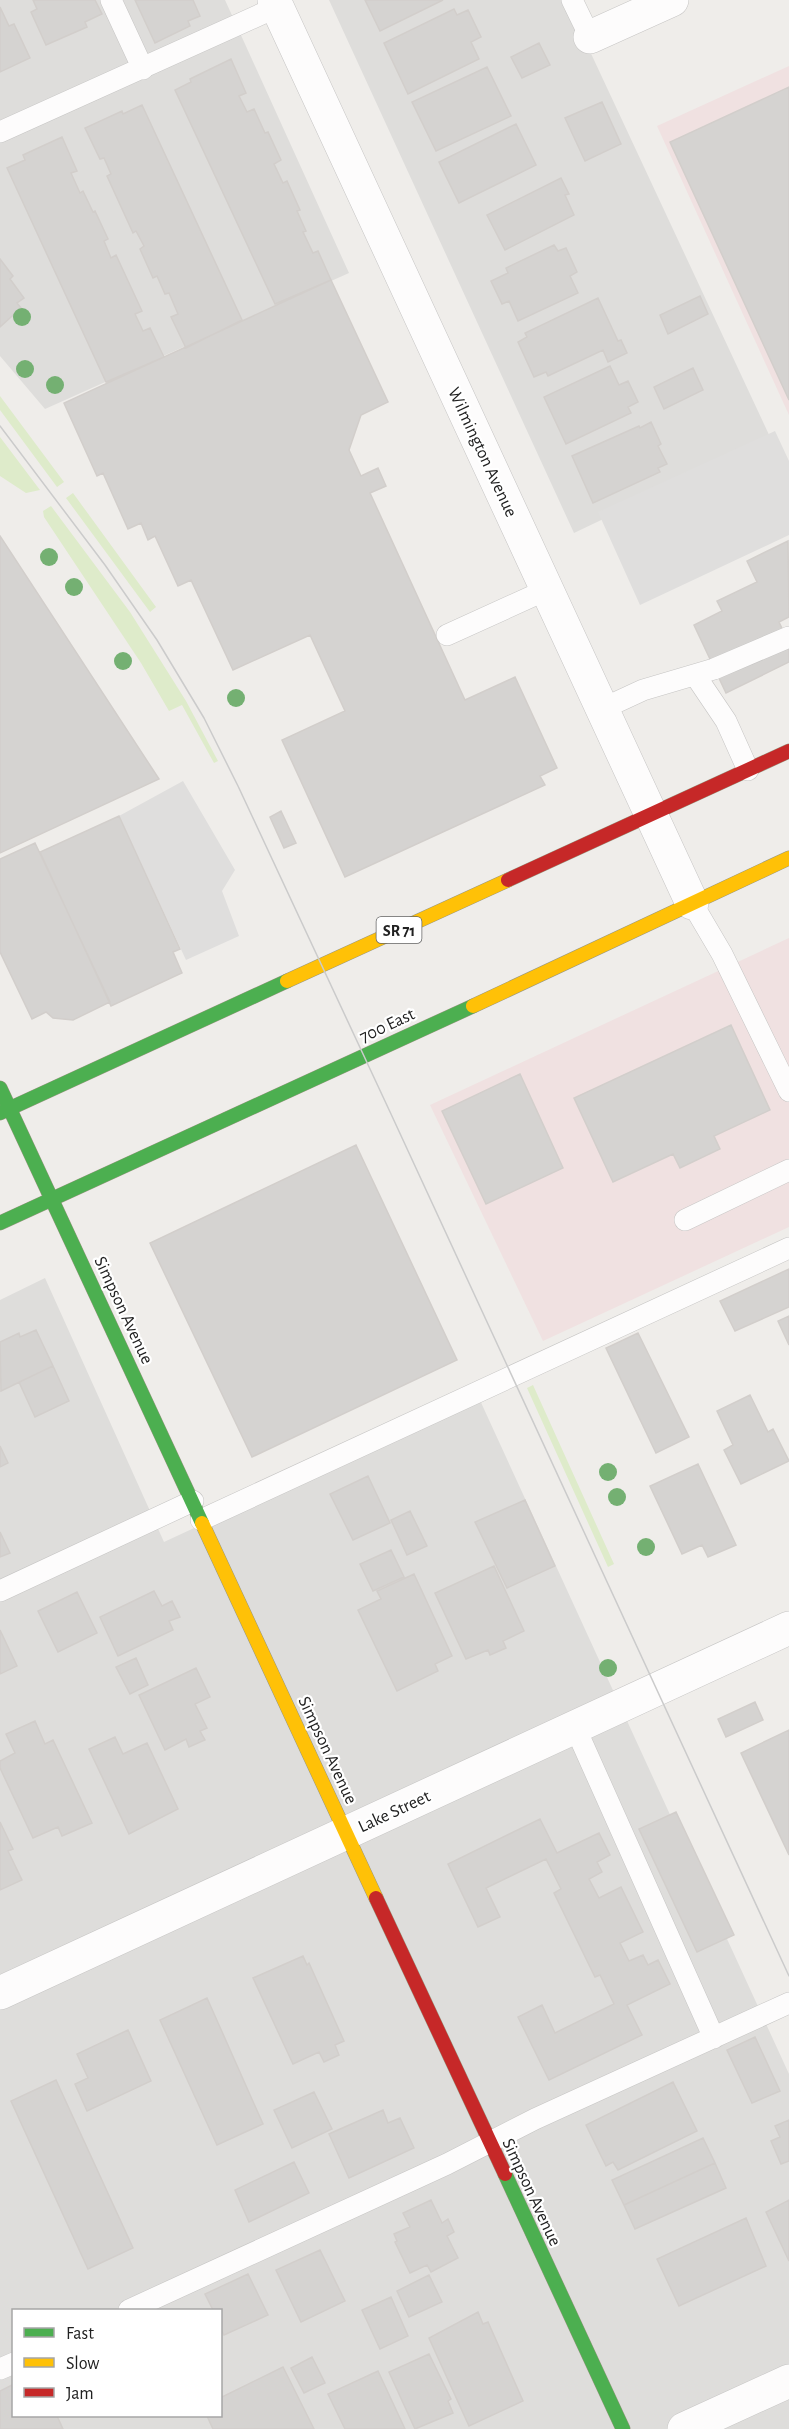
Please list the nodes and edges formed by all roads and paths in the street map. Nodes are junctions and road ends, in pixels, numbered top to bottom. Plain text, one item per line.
1 (111, 0) edge
2 (572, 0) edge
3 (672, 0) edge
4 (276, 4) edge
5 (590, 38) joint
6 (143, 69) junction
7 (0, 132) edge
8 (546, 590) junction
9 (447, 635) dead end
10 (789, 637) edge
11 (695, 675) junction
12 (602, 710) junction
13 (789, 751) edge
14 (748, 770) junction
15 (651, 815) junction
16 (788, 860) edge
17 (692, 903) junction
18 (0, 1088) edge
19 (789, 1091) edge
20 (5, 1111) edge
21 (789, 1170) edge
22 (52, 1199) junction
23 (686, 1220) dead end
24 (0, 1223) edge
25 (789, 1248) edge
26 (197, 1510) junction
27 (0, 1592) edge
28 (789, 1628) edge
29 (575, 1727) junction
30 (347, 1833) junction
31 (0, 1993) edge
32 (789, 2002) edge
33 (714, 2038) junction
34 (490, 2143) junction
35 (131, 2309) edge
36 (789, 2381) edge
37 (623, 2429) edge
38 (684, 2429) edge

1 - 6 lane
2 - 5 lane
3 - 5 street
4 - 6 lane
4 - 8 street, Wilmington Avenue
6 - 7 lane
8 - 9 lane
8 - 12 street, Wilmington Avenue
10 - 11 lane
11 - 12 lane
11 - 14 lane
12 - 15 street, Wilmington Avenue
13 - 14 main road, SR 71
14 - 15 main road, SR 71
15 - 17 street, Wilmington Avenue
15 - 20 main road, SR 71
16 - 17 main road, 700 East
17 - 19 lane
17 - 22 main road, 700 East
18 - 20 main road, Simpson Avenue
20 - 22 main road, Simpson Avenue
21 - 23 lane
22 - 24 main road, 700 East
22 - 26 main road, Simpson Avenue
25 - 26 lane
26 - 27 lane
26 - 30 main road, Simpson Avenue
28 - 29 street, Lake Street
29 - 30 street, Lake Street
29 - 33 lane
30 - 31 street, Lake Street
30 - 34 main road, Simpson Avenue
32 - 33 lane
33 - 34 lane
34 - 35 lane
34 - 37 main road, Simpson Avenue
36 - 38 street

